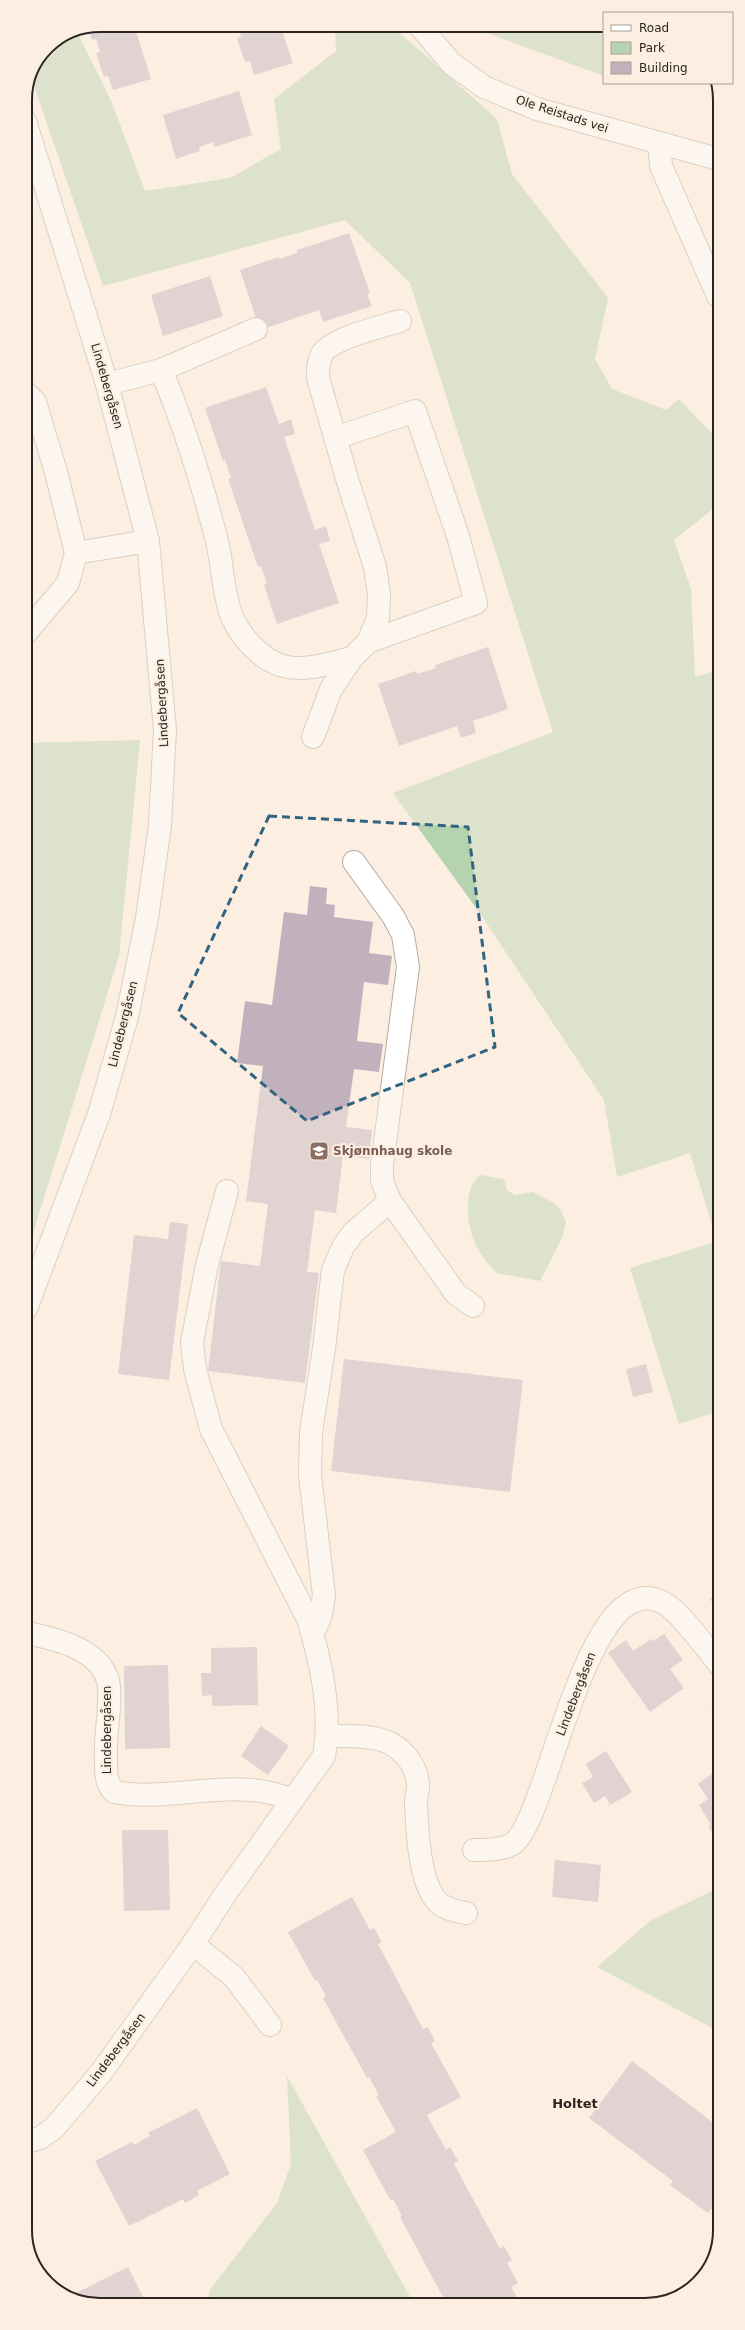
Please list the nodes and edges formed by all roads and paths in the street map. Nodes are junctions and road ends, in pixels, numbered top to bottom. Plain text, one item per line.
1 (425, 32) edge
2 (32, 143) edge
3 (659, 143) junction
4 (713, 158) edge
5 (713, 285) edge
6 (400, 321) dead end
7 (256, 329) dead end
8 (161, 370) junction
9 (107, 384) junction
10 (32, 399) edge
11 (335, 438) junction
12 (148, 541) junction
13 (76, 553) junction
14 (32, 627) edge
15 (368, 642) junction
16 (352, 658) junction
17 (313, 737) dead end
18 (354, 862) dead end
19 (227, 1191) dead end
20 (390, 1201) junction
21 (32, 1293) edge
22 (473, 1306) dead end
23 (312, 1632) junction
24 (32, 1635) edge
25 (713, 1657) edge
26 (327, 1736) junction
27 (292, 1800) junction
28 (474, 1850) dead end
29 (466, 1913) dead end
30 (193, 1944) junction
31 (270, 2025) dead end
32 (32, 2140) edge

1 - 3 street, Ole Reistads vei
2 - 9 street, Lindebergåsen
3 - 4 street, Ole Reistads vei
3 - 5 street
6 - 11 street
7 - 8 street
8 - 9 street
8 - 16 street
9 - 12 street, Lindebergåsen
10 - 13 street
11 - 15 street
11 - 15 street
12 - 13 street
12 - 21 street, Lindebergåsen
13 - 14 street
15 - 16 street
16 - 17 street
18 - 20 street
19 - 23 street, Lindebergåsen
20 - 22 street
20 - 23 street
23 - 26 street, Lindebergåsen
24 - 27 street, Lindebergåsen
25 - 28 street, Lindebergåsen
26 - 27 street, Lindebergåsen
26 - 29 street
27 - 30 street, Lindebergåsen
30 - 31 street
30 - 32 street, Lindebergåsen

